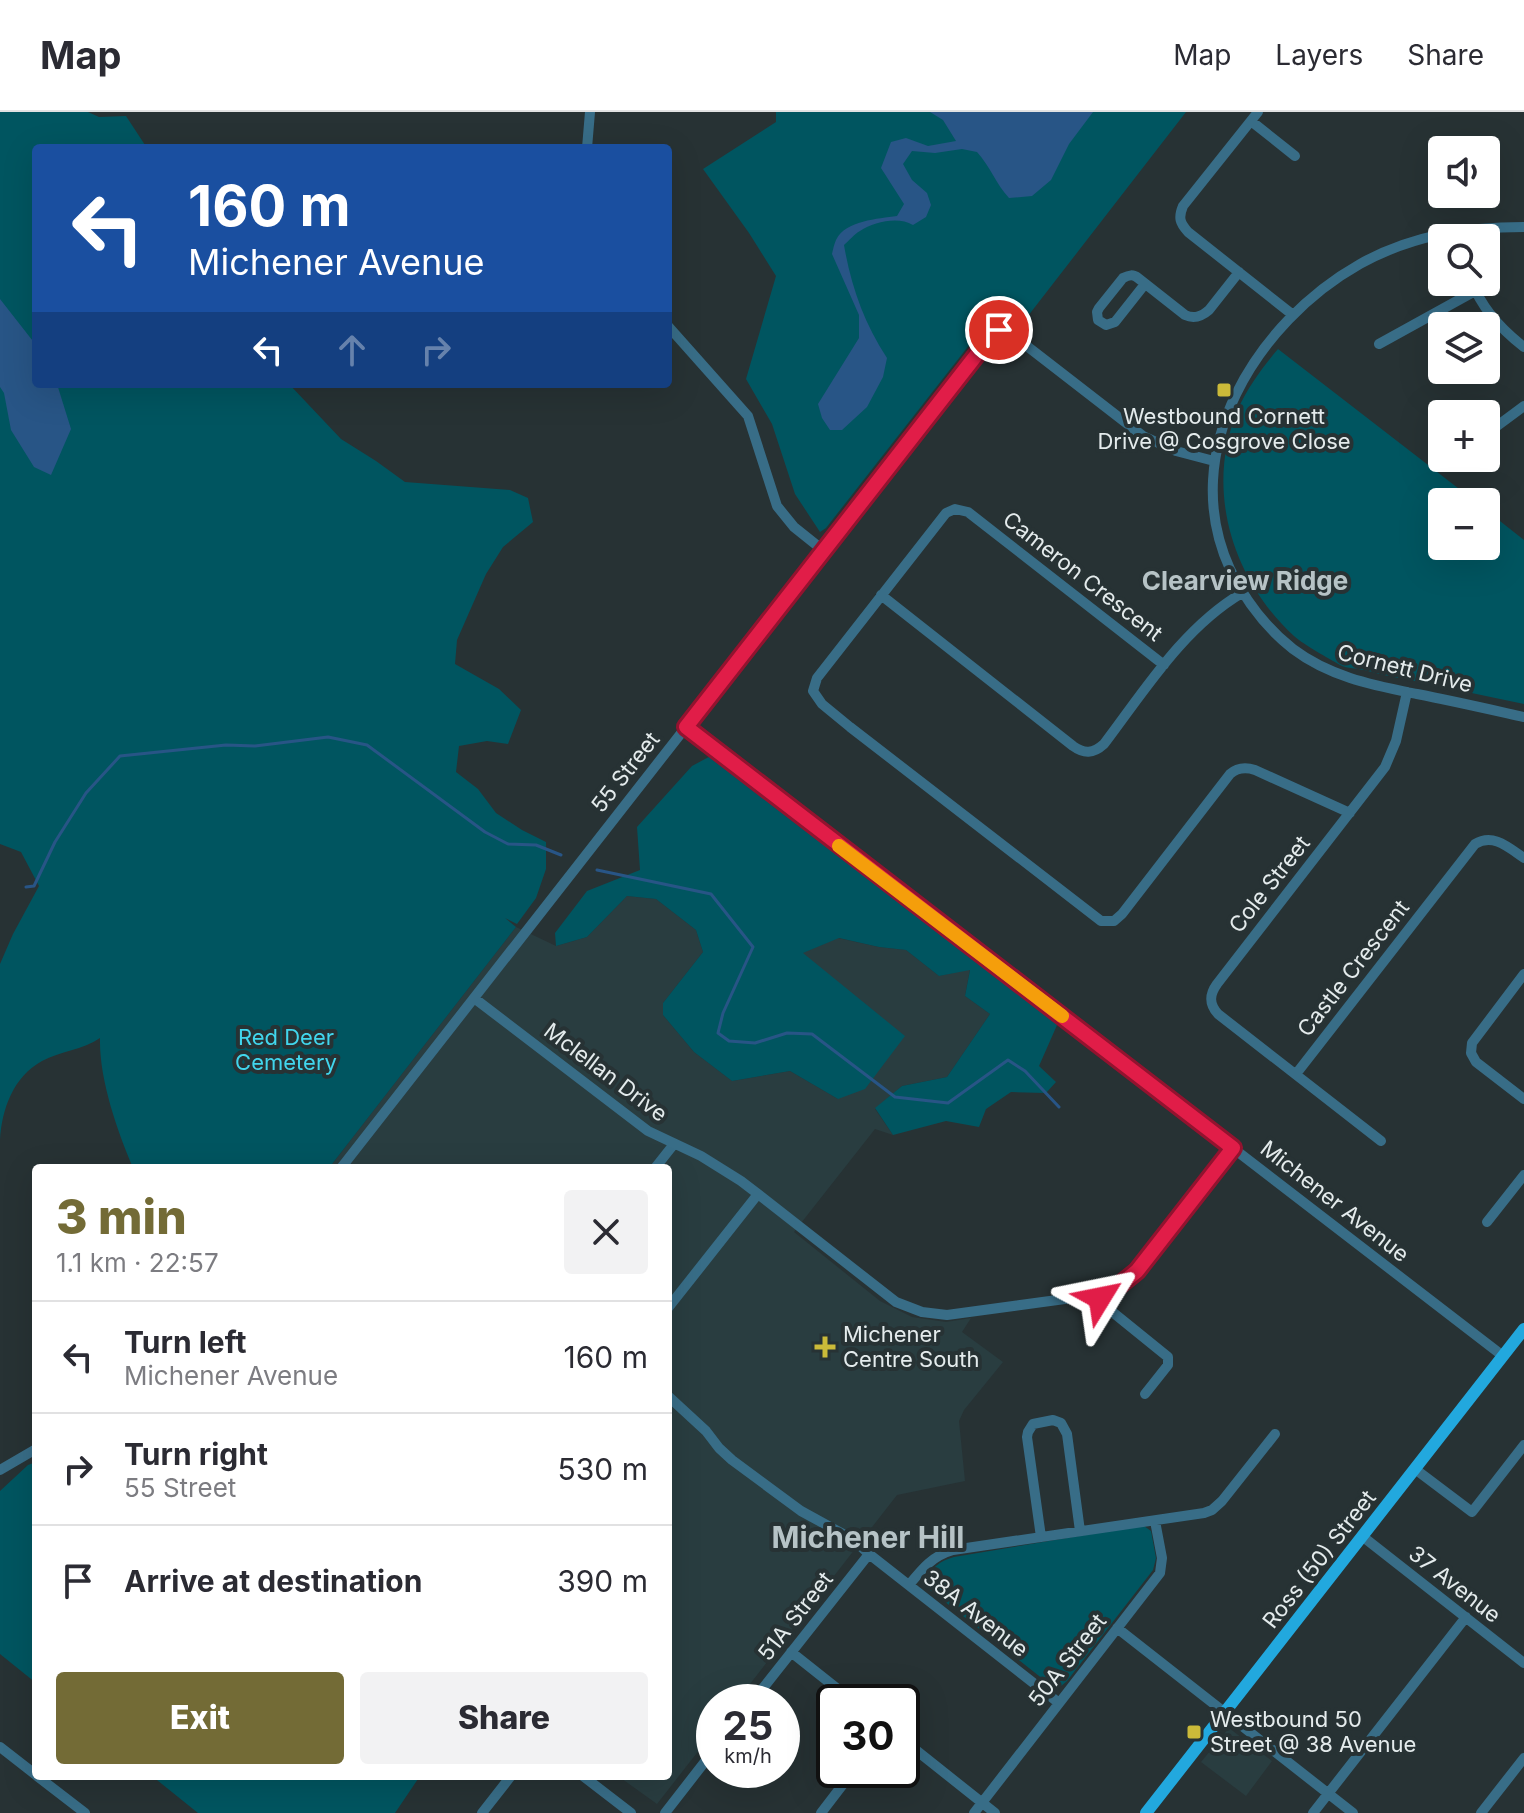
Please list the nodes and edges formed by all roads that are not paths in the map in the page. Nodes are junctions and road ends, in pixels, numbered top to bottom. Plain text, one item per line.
1 (590, 112) edge
2 (1254, 116) edge
3 (587, 144) edge
4 (1295, 156) dead end
5 (1500, 227) edge
6 (1524, 227) edge
7 (1428, 239) edge
8 (1239, 272) junction
9 (1145, 284) junction
10 (1457, 296) edge
11 (1480, 296) edge
12 (1293, 315) junction
13 (672, 330) edge
14 (1379, 344) dead end
15 (1524, 347) edge
16 (1524, 406) edge
17 (1500, 424) edge
18 (1214, 461) junction
19 (824, 551) junction
20 (1242, 593) junction
21 (881, 595) junction
22 (1164, 665) junction
23 (1407, 692) junction
24 (1524, 717) edge
25 (686, 727) junction
26 (1350, 813) junction
27 (1524, 858) edge
28 (1524, 974) edge
29 (474, 998) junction
30 (1296, 1074) junction
31 (1524, 1099) edge
32 (1381, 1141) dead end
33 (674, 1144) junction
34 (1233, 1148) junction
35 (344, 1164) edge
36 (658, 1164) edge
37 (1524, 1175) edge
38 (758, 1194) junction
39 (1487, 1222) dead end
40 (1099, 1294) junction
41 (672, 1303) edge
42 (1524, 1329) edge
43 (1503, 1356) junction
44 (1145, 1394) dead end
45 (672, 1400) edge
46 (1275, 1434) dead end
47 (1524, 1445) edge
48 (32, 1451) edge
49 (1415, 1469) junction
50 (0, 1470) edge
51 (1155, 1521) junction
52 (1080, 1531) junction
53 (1362, 1536) junction
54 (1041, 1537) junction
55 (869, 1554) junction
56 (909, 1585) junction
57 (1466, 1617) junction
58 (1117, 1628) junction
59 (791, 1652) junction
60 (1524, 1663) edge
61 (766, 1684) edge
62 (831, 1684) edge
63 (1059, 1703) junction
64 (1225, 1712) junction
65 (0, 1747) edge
66 (920, 1753) edge
67 (1524, 1758) edge
68 (32, 1772) edge
69 (696, 1773) edge
70 (42, 1780) edge
71 (508, 1780) edge
72 (588, 1780) edge
73 (840, 1788) edge
74 (1329, 1794) junction
75 (982, 1803) junction
76 (85, 1813) edge
77 (482, 1813) edge
78 (631, 1813) edge
79 (665, 1813) edge
80 (821, 1813) edge
81 (974, 1813) edge
82 (995, 1813) edge
83 (1146, 1813) edge
84 (1313, 1813) edge
85 (1353, 1813) edge
86 (1481, 1813) edge

1 - 3 street
2 - 4 street
2 - 8 street
5 - 6 street, Cornett Drive
7 - 12 street, Cornett Drive
8 - 9 street
8 - 12 street
9 - 9 street
10 - 14 street
11 - 15 street
12 - 18 street, Cornett Drive
13 - 19 street
16 - 17 street
18 - 19 street, 55 Street
18 - 20 street, Cornett Drive
19 - 25 street, 55 Street
20 - 22 street
20 - 23 street, Cornett Drive
21 - 22 street, Cameron Crescent
21 - 22 street, Cameron Crescent
21 - 26 street, Cameron Crescent
23 - 24 street, Cornett Drive
23 - 26 street, Cole Street
25 - 29 street, 55 Street
25 - 34 street, Michener Avenue
26 - 30 street, Cole Street
27 - 30 street, Castle Crescent
28 - 31 street
29 - 33 street, Mclellan Drive
29 - 35 street, 55 Street
30 - 32 street
33 - 36 street
33 - 38 street, Mclellan Drive
34 - 40 street
34 - 43 street, Michener Avenue
37 - 39 street
38 - 40 street, Mclellan Drive
38 - 41 street
40 - 44 street
42 - 43 main road, Ross (50) Street
43 - 49 main road, Ross (50) Street
45 - 55 street, 38A Avenue
46 - 51 street
47 - 49 street
48 - 50 street
49 - 53 main road, Ross (50) Street
51 - 52 street
51 - 58 street, 50A Street
52 - 54 street
52 - 54 street
53 - 57 street, 37 Avenue
53 - 64 main road, Ross (50) Street
54 - 56 street
55 - 56 street, 38A Avenue
55 - 59 street, 51A Street
56 - 63 street, 38A Avenue
57 - 60 street, 37 Avenue
57 - 74 street
58 - 63 street, 50A Street
58 - 64 street
59 - 61 street, 51A Street
59 - 62 street
63 - 75 street, 50A Street
64 - 74 street
64 - 83 main road, Ross (50) Street
65 - 68 street
66 - 75 street
67 - 86 street
69 - 79 street
70 - 76 street
71 - 77 street
72 - 78 street
73 - 80 street
74 - 84 street
74 - 85 street
75 - 81 street, 50A Street
75 - 82 street

